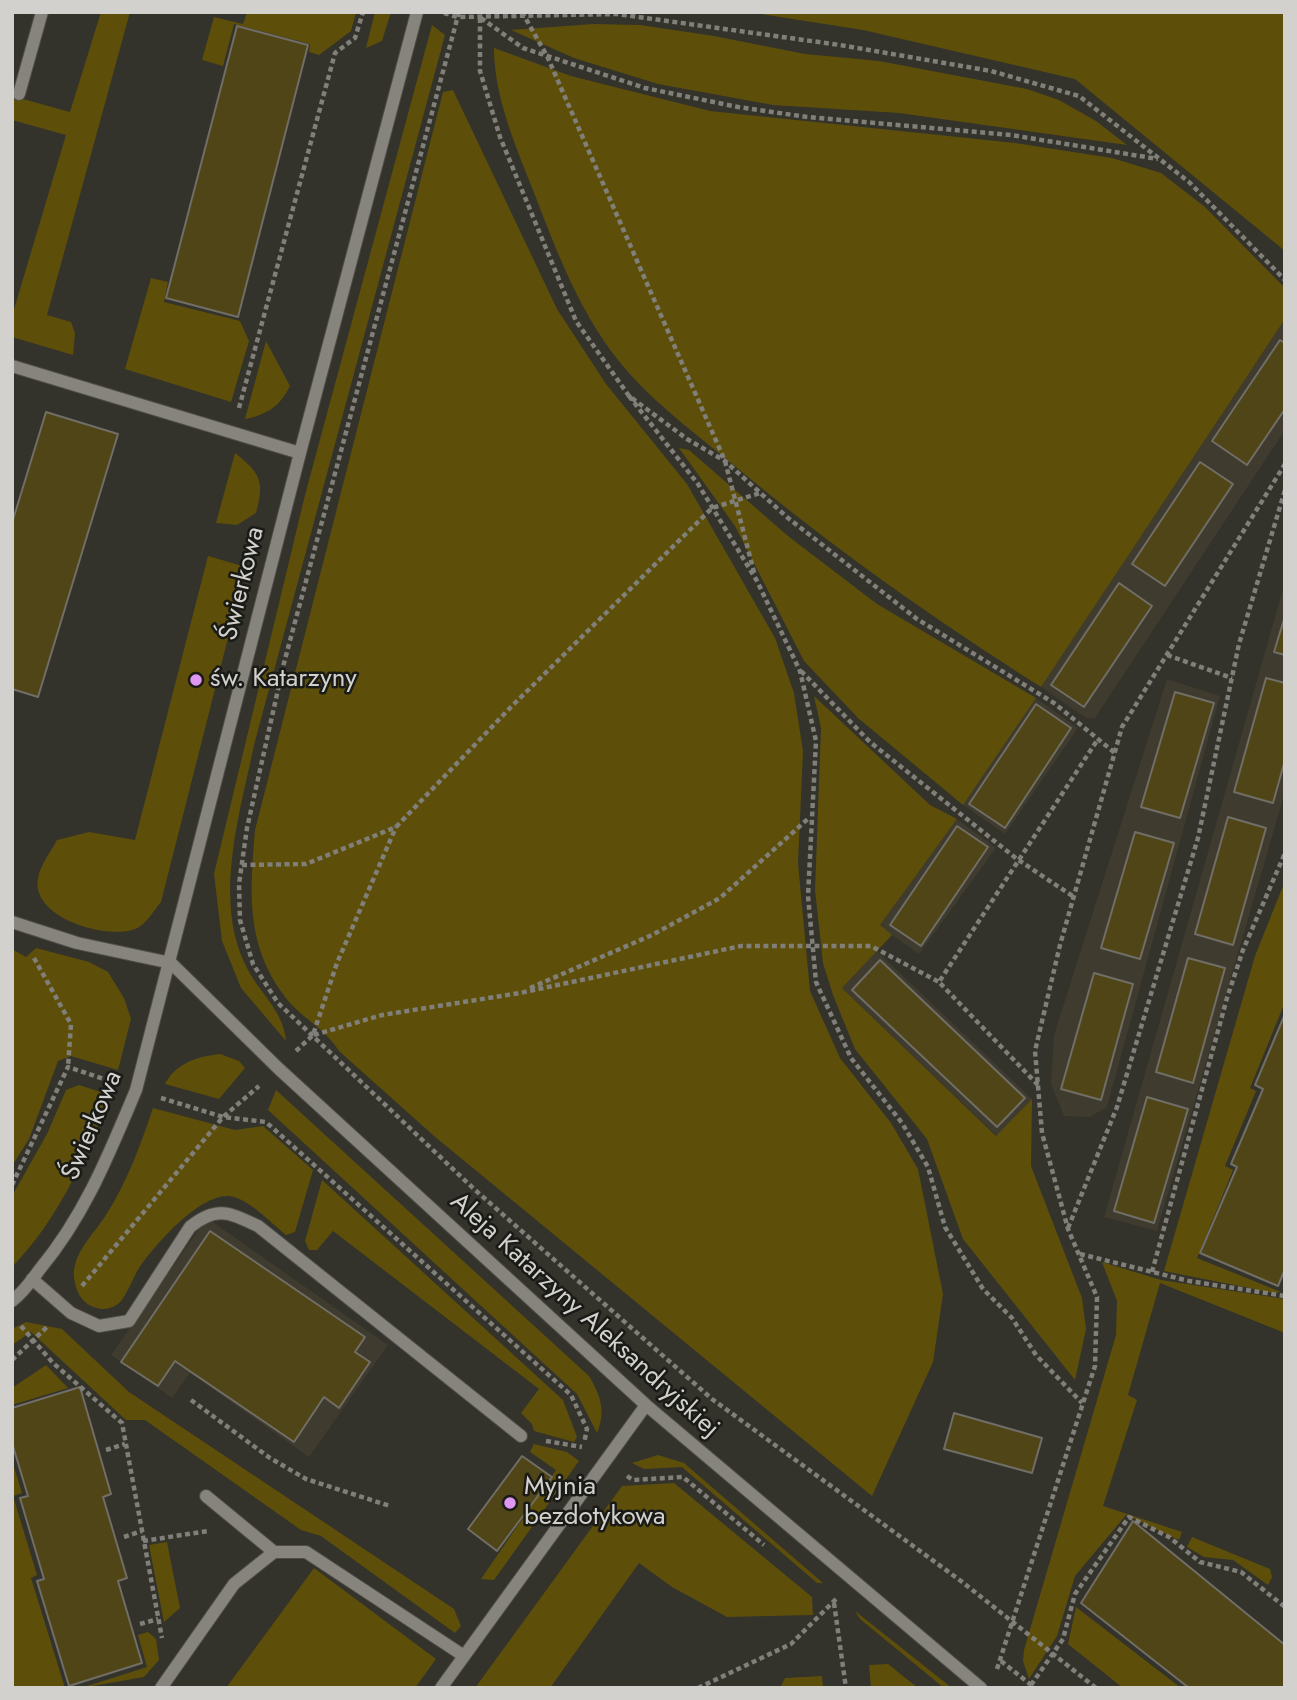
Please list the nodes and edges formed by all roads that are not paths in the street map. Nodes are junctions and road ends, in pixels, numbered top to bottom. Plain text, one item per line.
1 (42, 12) edge
2 (417, 12) edge
3 (19, 94) dead end
4 (12, 366) edge
5 (300, 453) junction
6 (14, 922) edge
7 (171, 963) junction
8 (32, 1279) junction
9 (12, 1301) edge
10 (646, 1405) junction
11 (521, 1436) road end
12 (206, 1496) dead end
13 (274, 1552) junction
14 (464, 1656) junction
15 (161, 1688) edge
16 (441, 1688) edge
17 (981, 1688) edge

1 - 3 street
2 - 5 street, Świerkowa
4 - 5 street
5 - 7 street, Świerkowa
6 - 7 street
7 - 8 street, Świerkowa
7 - 10 street, Aleja Katarzyny Aleksandryjskiej
8 - 9 street, Świerkowa
8 - 11 street
10 - 14 street
10 - 17 street, Aleja Katarzyny Aleksandryjskiej
12 - 13 street
13 - 14 street
13 - 15 street
14 - 16 street

